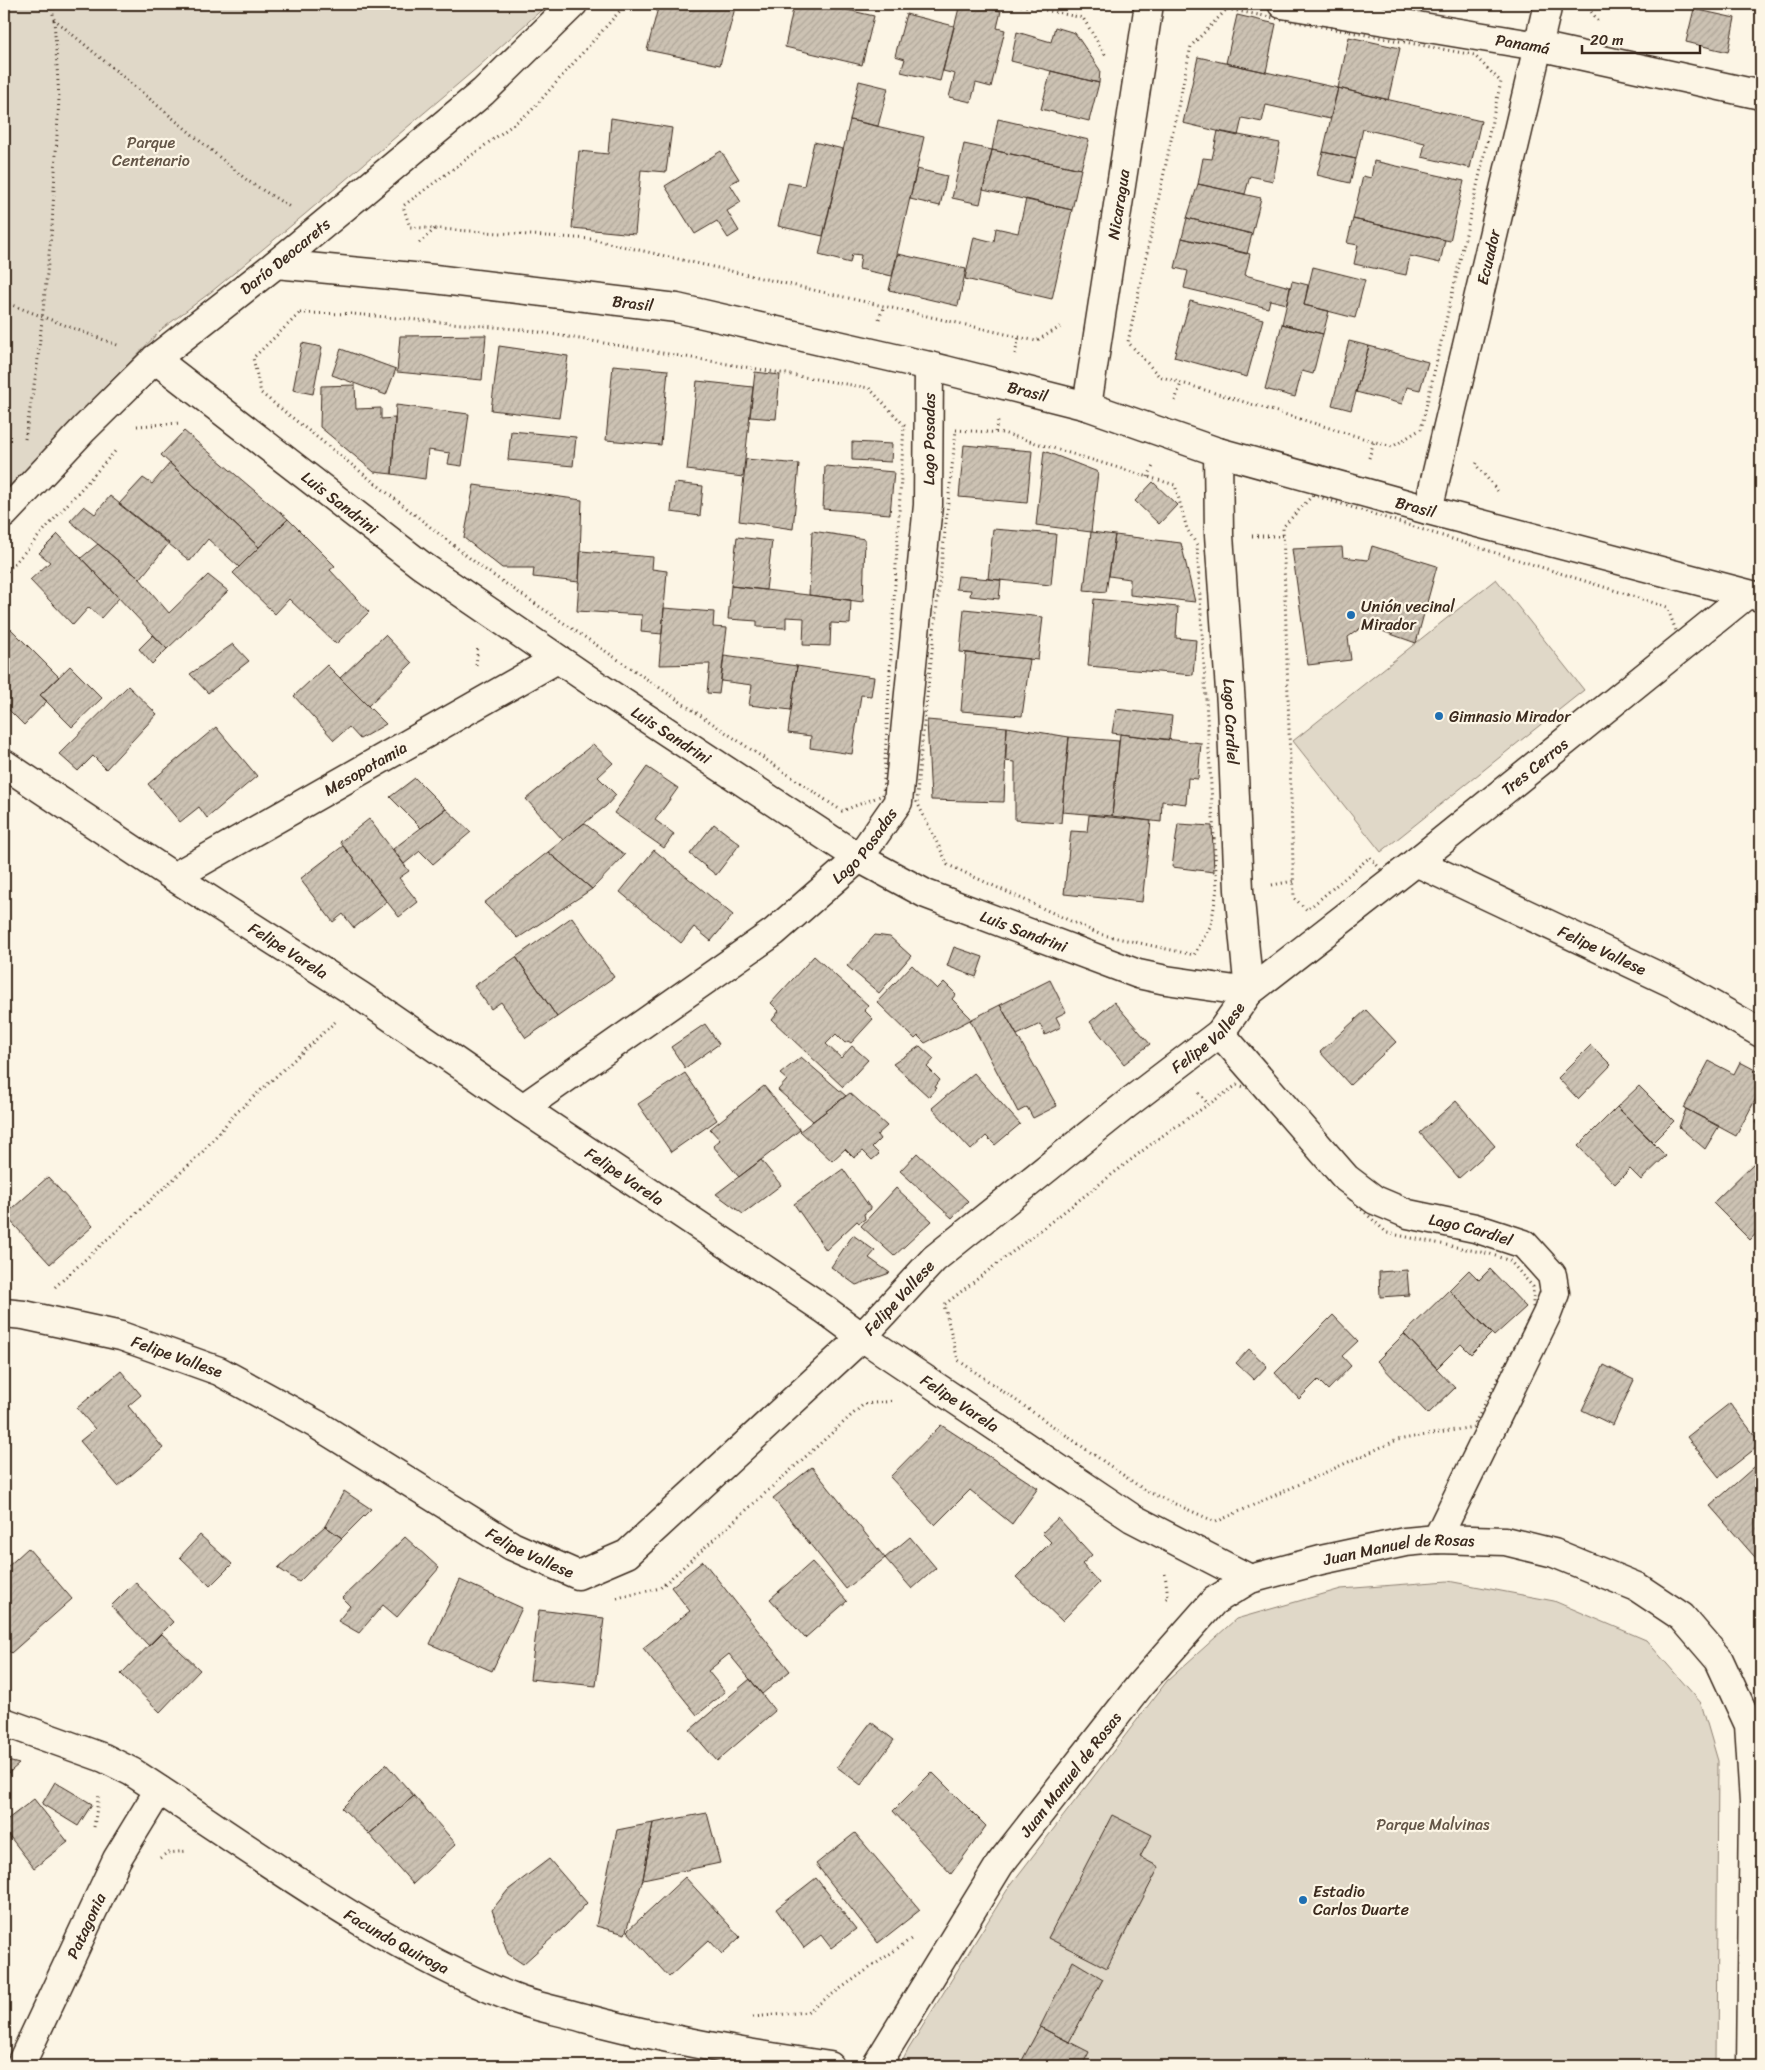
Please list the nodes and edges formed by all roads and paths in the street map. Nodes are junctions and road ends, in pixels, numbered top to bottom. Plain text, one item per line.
1 (51, 4) edge
2 (573, 4) edge
3 (626, 4) edge
4 (1016, 4) edge
5 (1149, 4) edge
6 (1282, 4) edge
7 (1548, 4) edge
8 (54, 19) junction
9 (1538, 46) junction
10 (1110, 64) dead end
11 (1761, 95) edge
12 (315, 231) junction
13 (276, 264) junction
14 (4, 302) edge
15 (43, 316) junction
16 (1069, 322) dead end
17 (155, 360) junction
18 (929, 366) junction
19 (261, 393) joint
20 (1087, 406) junction
21 (188, 429) dead end
22 (1421, 429) joint
23 (132, 432) dead end
24 (25, 443) dead end
25 (119, 446) dead end
26 (1218, 452) junction
27 (1478, 456) dead end
28 (1500, 494) dead end
29 (1428, 510) junction
30 (4, 514) edge
31 (1283, 527) joint
32 (4, 575) edge
33 (1753, 596) edge
34 (478, 642) dead end
35 (557, 660) junction
36 (476, 672) dead end
37 (4, 764) edge
38 (859, 858) junction
39 (1416, 862) junction
40 (948, 865) joint
41 (174, 877) junction
42 (1248, 992) junction
43 (359, 995) junction
44 (1220, 1033) junction
45 (1761, 1033) edge
46 (1237, 1084) joint
47 (523, 1108) junction
48 (14, 1314) edge
49 (862, 1338) junction
50 (897, 1400) dead end
51 (1437, 1539) junction
52 (1165, 1571) dead end
53 (1250, 1579) junction
54 (608, 1600) dead end
55 (1162, 1605) dead end
56 (4, 1722) edge
57 (1755, 1722) edge
58 (159, 1790) junction
59 (192, 1850) dead end
60 (159, 1858) dead end
61 (917, 1935) dead end
62 (744, 2018) dead end
63 (20, 2066) edge
64 (830, 2066) edge
65 (876, 2066) edge
66 (1751, 2066) edge

1 - 8 path
2 - 12 street, Darío Deocarets
3 - 16 path
4 - 10 path
5 - 20 street, Nicaragua
6 - 9 street, Panamá
7 - 9 street, Ecuador
8 - 12 path
8 - 15 path
9 - 11 street, Panamá
9 - 29 street, Ecuador
12 - 13 street, Darío Deocarets
13 - 17 street, Darío Deocarets
13 - 18 street, Brasil
14 - 15 path
15 - 17 path
15 - 24 path
17 - 30 street, Darío Deocarets
17 - 35 street, Luis Sandrini
18 - 20 street, Brasil
18 - 38 street, Lago Posadas
19 - 19 path
20 - 26 street, Brasil
21 - 23 path
22 - 22 path
25 - 32 path
26 - 29 street, Brasil
26 - 42 street, Lago Cardiel
27 - 28 path
29 - 33 street, Brasil
31 - 31 path
33 - 39 street, Tres Cerros
34 - 36 path
35 - 38 street, Luis Sandrini
35 - 41 street, Mesopotamia
37 - 41 street, Felipe Varela
38 - 42 street, Luis Sandrini
38 - 47 street, Lago Posadas
39 - 42 street, Felipe Vallese
39 - 45 street, Felipe Vallese
40 - 40 path
41 - 43 street, Felipe Varela
42 - 44 street, Felipe Vallese
43 - 47 street, Felipe Varela
43 - 48 path
44 - 49 street, Felipe Vallese
44 - 51 street, Lago Cardiel
46 - 46 path
47 - 49 street, Felipe Varela
48 - 49 street, Felipe Vallese
49 - 53 street, Felipe Varela
50 - 54 path
51 - 53 street, Juan Manuel de Rosas
51 - 57 street, Juan Manuel de Rosas
52 - 55 path
53 - 65 street, Juan Manuel de Rosas
56 - 58 street, Facundo Quiroga
57 - 66 street, Juan Manuel de Rosas
58 - 63 street, Patagonia
58 - 64 street, Facundo Quiroga
59 - 60 path
61 - 62 path

